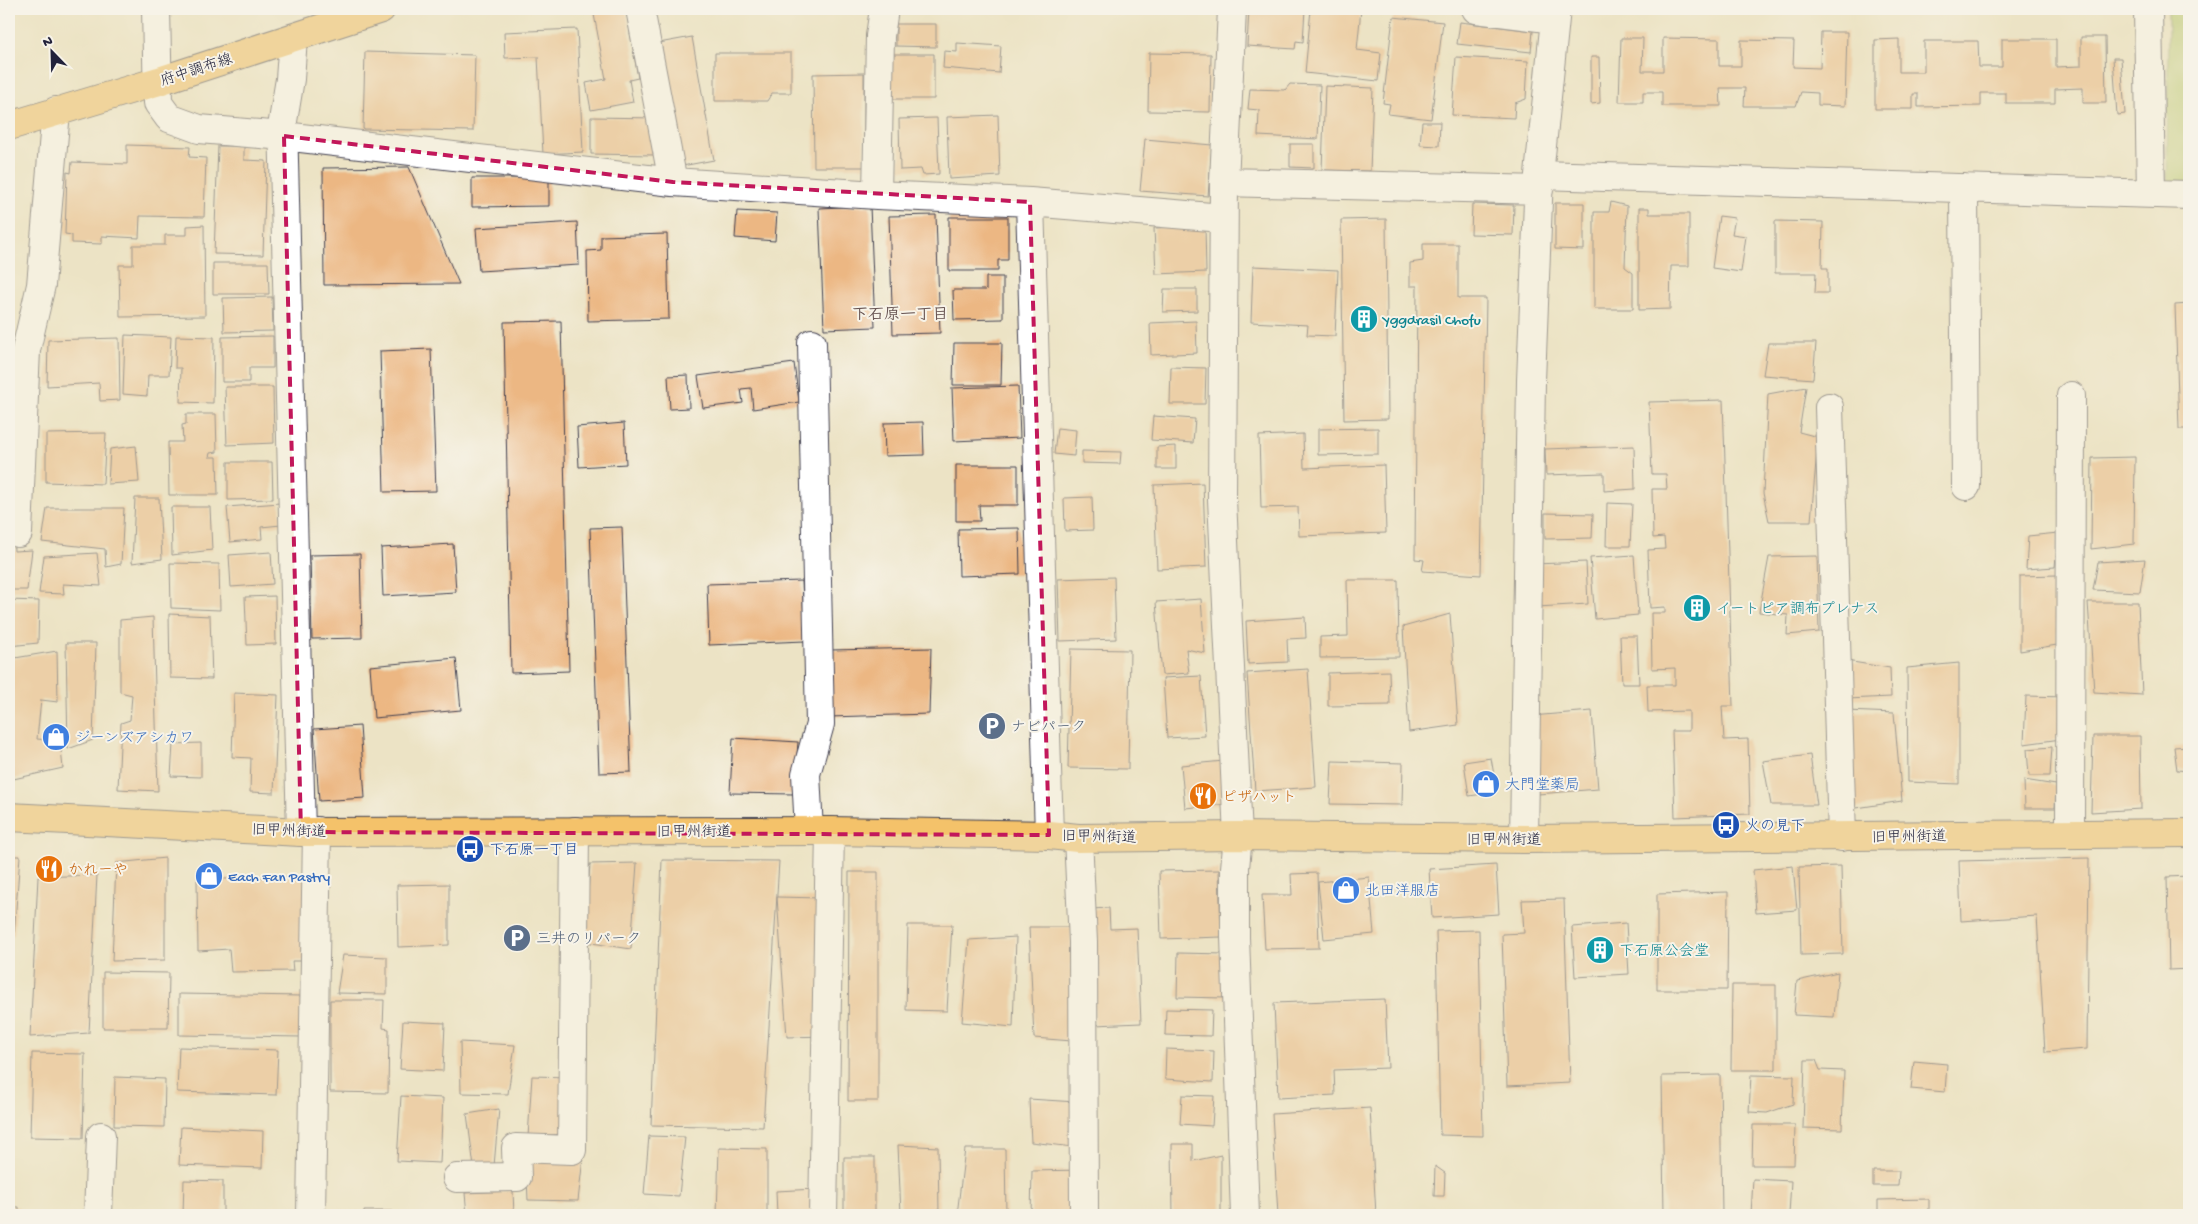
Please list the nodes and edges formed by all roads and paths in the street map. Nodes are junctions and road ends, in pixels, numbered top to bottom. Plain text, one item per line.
1 (156, 9) edge
2 (381, 9) edge
3 (640, 9) edge
4 (884, 9) edge
5 (1232, 9) edge
6 (1476, 9) edge
7 (2148, 9) edge
8 (1555, 14) edge
9 (293, 38) junction
10 (159, 81) junction
11 (56, 112) junction
12 (9, 126) edge
13 (284, 136) junction
14 (673, 182) junction
15 (1224, 182) junction
16 (1539, 182) junction
17 (1964, 188) junction
18 (2151, 194) junction
19 (2189, 195) edge
20 (877, 196) junction
21 (1030, 202) junction
22 (1223, 218) junction
23 (812, 343) dead end
24 (2071, 396) dead end
25 (1829, 407) dead end
26 (1966, 486) dead end
27 (18, 533) dead end
28 (9, 817) edge
29 (309, 831) junction
30 (575, 831) junction
31 (819, 831) junction
32 (2189, 833) edge
33 (2070, 834) junction
34 (1050, 835) junction
35 (1238, 836) junction
36 (1842, 837) junction
37 (1078, 838) junction
38 (1524, 839) junction
39 (101, 1136) dead end
40 (457, 1178) dead end
41 (98, 1215) edge
42 (311, 1215) edge
43 (823, 1215) edge
44 (1084, 1215) edge
45 (1245, 1215) edge

1 - 10 street
2 - 9 main road, 府中調布線
3 - 14 street
4 - 20 street
5 - 15 street
6 - 8 street
7 - 18 street
8 - 16 street
9 - 10 main road, 府中調布線
9 - 13 street
10 - 11 main road, 府中調布線
10 - 13 street
11 - 12 main road, 府中調布線
11 - 27 street
13 - 14 street
13 - 29 street
14 - 20 street
15 - 16 street
15 - 22 street
16 - 17 street
16 - 38 street
17 - 18 street
17 - 26 street
18 - 19 street
20 - 21 street
21 - 22 street
21 - 34 street
22 - 35 street
23 - 31 street
24 - 33 street
25 - 36 street
28 - 29 main road, 旧甲州街道
29 - 30 main road, 旧甲州街道
29 - 42 street
30 - 31 main road, 旧甲州街道
30 - 40 street
31 - 34 main road, 旧甲州街道
31 - 43 street
32 - 33 main road, 旧甲州街道
33 - 36 main road, 旧甲州街道
34 - 37 main road, 旧甲州街道
35 - 37 main road, 旧甲州街道
35 - 38 main road, 旧甲州街道
35 - 45 street
36 - 38 main road, 旧甲州街道
37 - 44 street
39 - 41 street

